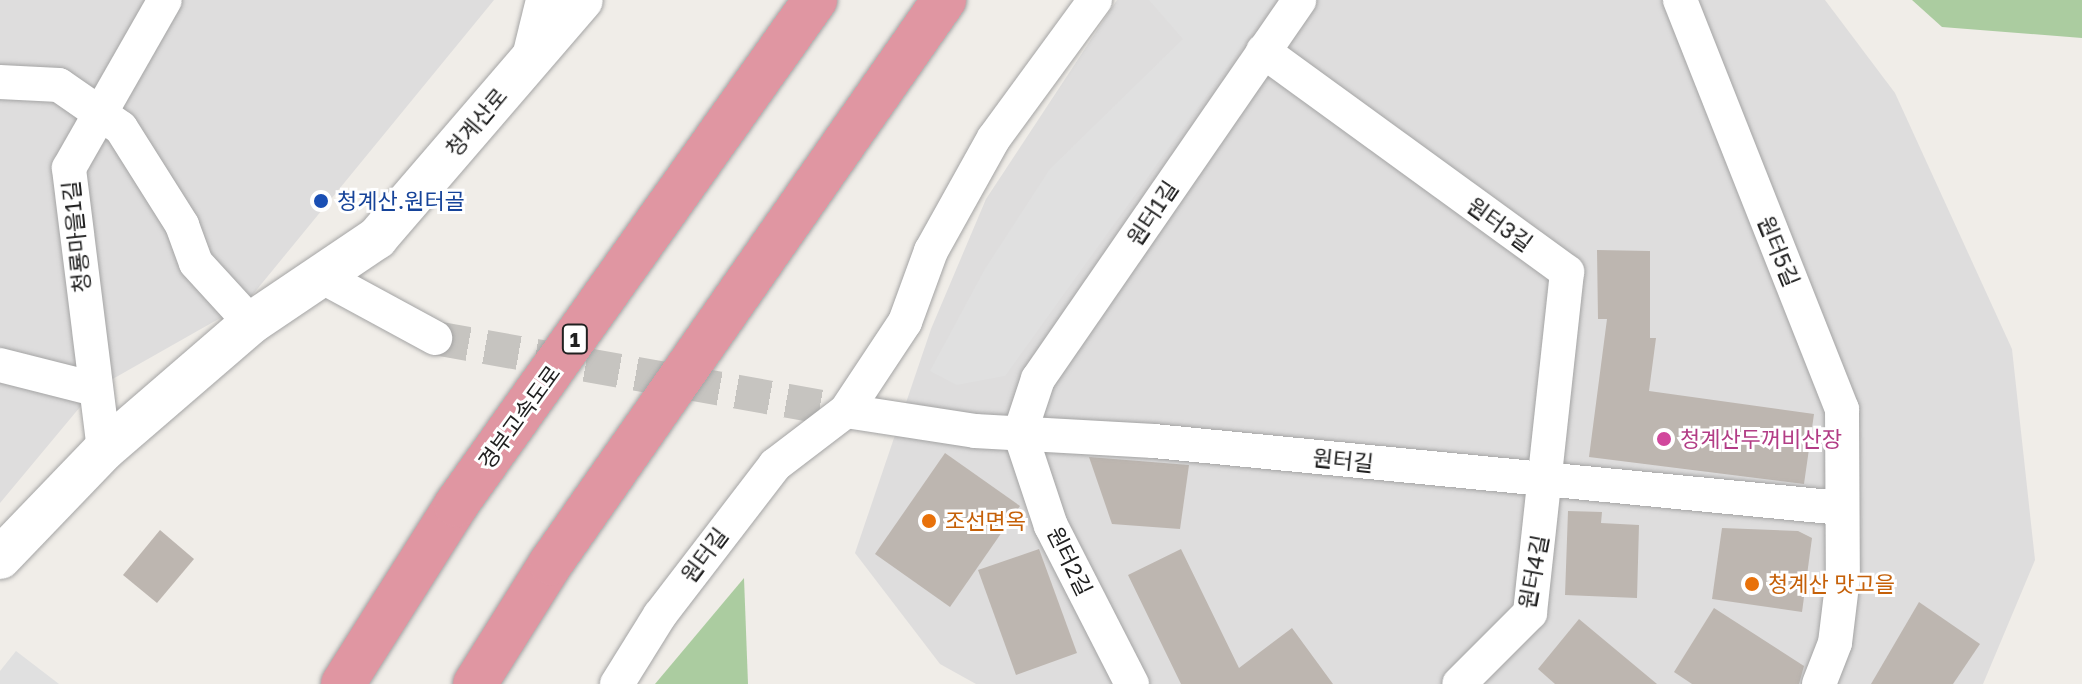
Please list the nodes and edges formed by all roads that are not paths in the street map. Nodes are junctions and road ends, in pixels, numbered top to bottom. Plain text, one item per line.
1 (165, 0) edge
2 (543, 0) edge
3 (582, 0) edge
4 (815, 0) edge
5 (944, 0) edge
6 (1095, 0) edge
7 (1299, 0) edge
8 (1680, 0) edge
9 (1263, 51) junction
10 (528, 61) junction
11 (0, 82) edge
12 (97, 109) junction
13 (321, 276) junction
14 (251, 323) junction
15 (435, 338) tunnel mouth
16 (0, 365) edge
17 (95, 389) junction
18 (846, 411) junction
19 (1020, 433) junction
20 (104, 450) junction
21 (1549, 482) junction
22 (1841, 508) junction
23 (0, 558) edge
24 (343, 684) edge
25 (475, 684) edge
26 (617, 684) edge
27 (1132, 684) edge
28 (1459, 684) edge
29 (1819, 684) edge

1 - 12 street, 청룡마을1길
2 - 10 street
3 - 10 street, 청계산로
4 - 24 highway, 경부고속도로 / 1
5 - 25 highway
6 - 18 street, 원터길
7 - 9 street, 원터1길
8 - 22 street, 원터5길
9 - 19 street, 원터1길
9 - 21 street, 원터3길
10 - 13 street, 청계산로
11 - 12 street
12 - 14 street
12 - 17 street, 청룡마을1길
13 - 14 street, 청계산로
13 - 15 street
14 - 20 street, 청계산로
16 - 17 street
17 - 20 street, 청룡마을1길
18 - 19 street, 원터길
18 - 26 street, 원터길
19 - 21 street, 원터길
19 - 27 street, 원터2길
20 - 23 street, 청계산로
21 - 22 street, 원터길
21 - 28 street, 원터4길
22 - 29 street, 원터5길

